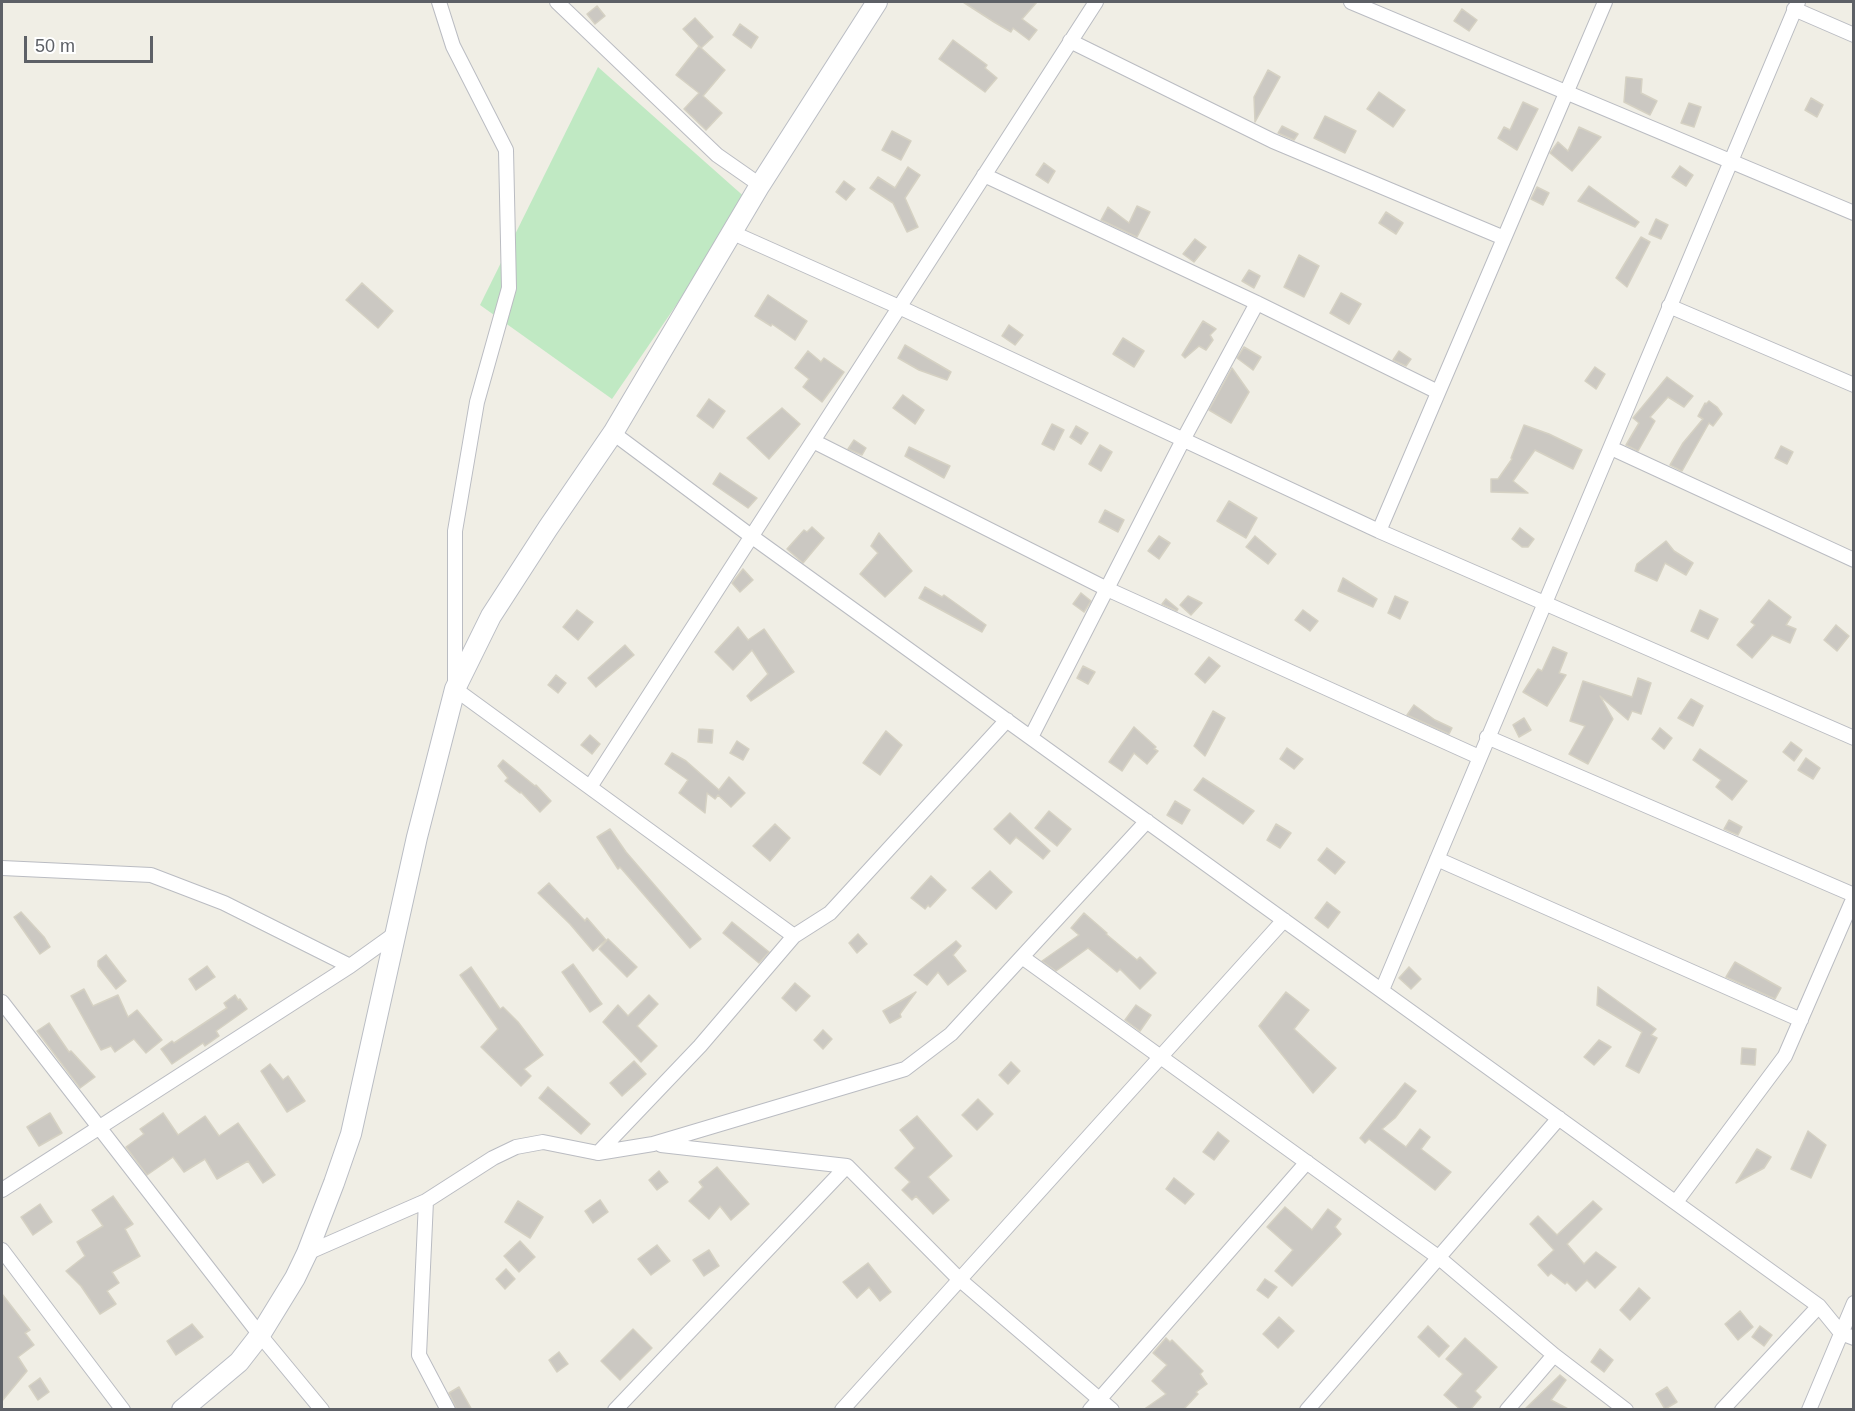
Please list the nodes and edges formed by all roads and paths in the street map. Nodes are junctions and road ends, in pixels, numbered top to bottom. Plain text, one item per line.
1 (439, 2) edge
2 (878, 2) edge
3 (1096, 2) edge
4 (1351, 2) edge
5 (1605, 2) edge
6 (565, 4) edge
7 (1796, 5) edge
8 (1854, 35) edge
9 (1070, 41) junction
10 (1566, 92) junction
11 (1730, 161) junction
12 (984, 175) junction
13 (760, 186) junction
14 (1854, 213) edge
15 (733, 233) junction
16 (1504, 238) junction
17 (1257, 303) junction
18 (1669, 306) junction
19 (899, 307) junction
20 (1854, 385) edge
21 (1438, 392) junction
22 (613, 433) junction
23 (1183, 440) junction
24 (813, 441) junction
25 (1611, 448) junction
26 (1379, 531) junction
27 (751, 536) junction
28 (1854, 560) edge
29 (1107, 588) junction
30 (1543, 603) junction
31 (455, 689) junction
32 (1007, 720) junction
33 (1031, 737) junction
34 (1487, 737) junction
35 (1854, 738) edge
36 (1479, 757) junction
37 (590, 787) junction
38 (1147, 821) junction
39 (1437, 859) junction
40 (2, 868) edge
41 (1854, 896) edge
42 (1284, 920) junction
43 (396, 933) junction
44 (794, 936) junction
45 (1022, 957) junction
46 (350, 966) junction
47 (1382, 990) junction
48 (2, 1002) edge
49 (1801, 1020) junction
50 (1160, 1057) junction
51 (1560, 1118) junction
52 (99, 1127) junction
53 (653, 1144) junction
54 (598, 1153) junction
55 (1306, 1162) junction
56 (847, 1166) junction
57 (2, 1190) edge
58 (426, 1201) junction
59 (1676, 1202) junction
60 (2, 1250) edge
61 (307, 1253) junction
62 (1438, 1257) junction
63 (959, 1279) junction
64 (1854, 1303) edge
65 (1819, 1306) junction
66 (260, 1335) junction
67 (1847, 1335) edge
68 (1554, 1355) junction
69 (1099, 1398) junction
70 (123, 1410) edge
71 (182, 1410) edge
72 (322, 1410) edge
73 (448, 1410) edge
74 (615, 1410) edge
75 (842, 1410) edge
76 (1090, 1410) edge
77 (1112, 1410) edge
78 (1307, 1410) edge
79 (1507, 1410) edge
80 (1626, 1410) edge
81 (1722, 1410) edge
82 (1809, 1410) edge

1 - 31 street
2 - 13 main road
3 - 9 street
4 - 10 street
5 - 10 street
6 - 13 street
7 - 8 street
7 - 11 street
9 - 12 street
9 - 16 street
10 - 11 street
10 - 16 street
11 - 14 street
11 - 18 street
12 - 17 street
12 - 19 street
13 - 15 main road
15 - 19 street
15 - 22 main road
16 - 21 street
17 - 21 street
17 - 23 street
18 - 20 street
18 - 25 street
19 - 23 street
19 - 24 street
21 - 26 street
22 - 27 street
22 - 31 main road
23 - 26 street
23 - 29 street
24 - 27 street
24 - 29 street
25 - 28 street
25 - 30 street
26 - 30 street
27 - 32 street
27 - 37 street
29 - 33 street
29 - 36 street
30 - 34 street
30 - 35 street
31 - 37 street
31 - 43 main road
32 - 33 street
32 - 44 street
33 - 38 street
34 - 36 street
34 - 41 street
36 - 39 street
37 - 44 street
38 - 42 street
38 - 45 street
39 - 47 street
39 - 49 street
40 - 46 street
41 - 49 street
42 - 47 street
42 - 50 street
43 - 46 street
43 - 61 main road
44 - 54 street
45 - 50 street
45 - 53 street
46 - 52 street
47 - 51 street
48 - 52 street
49 - 59 street
50 - 55 street
50 - 63 street
51 - 59 street
51 - 62 street
52 - 57 street
52 - 66 street
53 - 54 street
53 - 56 street
54 - 58 street
55 - 62 street
55 - 69 street
56 - 63 street
56 - 74 street
58 - 61 street
58 - 73 street
59 - 65 street
60 - 70 street
61 - 66 main road
62 - 68 street
62 - 78 street
63 - 69 street
63 - 75 street
64 - 67 street
65 - 67 street
65 - 81 street
66 - 71 main road
66 - 72 street
67 - 82 street
68 - 79 street
68 - 80 street
69 - 76 street
69 - 77 street

